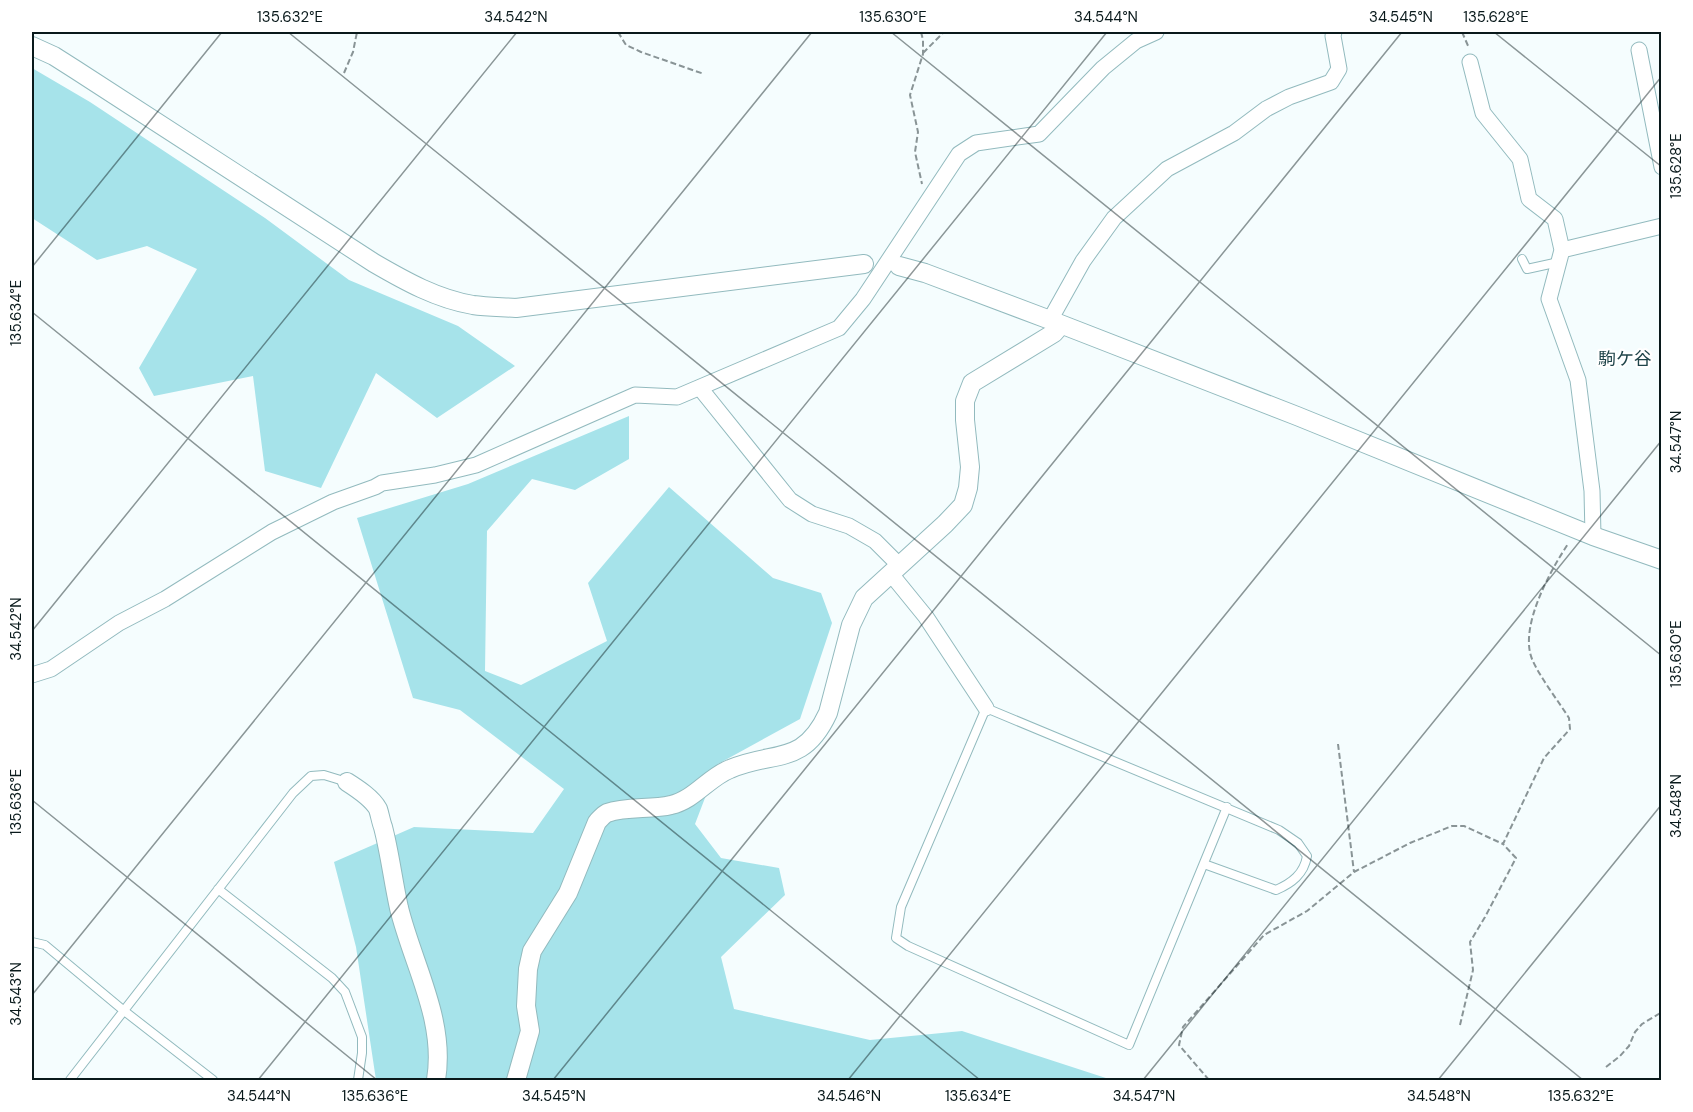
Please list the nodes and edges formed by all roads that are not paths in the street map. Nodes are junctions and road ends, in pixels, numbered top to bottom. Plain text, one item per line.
1 (1156, 32) edge
2 (1334, 32) edge
3 (32, 46) edge
4 (1639, 50) dead end
5 (1470, 62) road end
6 (1662, 167) edge
7 (1662, 226) edge
8 (1561, 256) junction
9 (1522, 260) dead end
10 (864, 264) dead end
11 (899, 266) dead end
12 (1056, 323) junction
13 (700, 388) junction
14 (1585, 532) junction
15 (1662, 560) edge
16 (895, 570) junction
17 (32, 675) edge
18 (986, 708) junction
19 (347, 782) joint
20 (1227, 807) junction
21 (1204, 864) junction
22 (218, 889) junction
23 (32, 942) edge
24 (123, 1010) junction
25 (70, 1080) edge
26 (213, 1080) edge
27 (358, 1080) edge
28 (436, 1080) edge
29 (516, 1080) edge

1 - 13 street
2 - 12 street
3 - 10 street
4 - 6 street
5 - 8 street
7 - 8 street
8 - 9 lane
8 - 14 street
11 - 12 street
12 - 14 street
12 - 16 street
13 - 16 street
13 - 17 street
14 - 15 street
16 - 18 street
16 - 29 street
18 - 20 lane
18 - 21 lane
19 - 22 lane
19 - 28 street
20 - 21 lane
20 - 21 lane
22 - 24 lane
22 - 27 lane
23 - 24 lane
24 - 25 lane
24 - 26 lane

